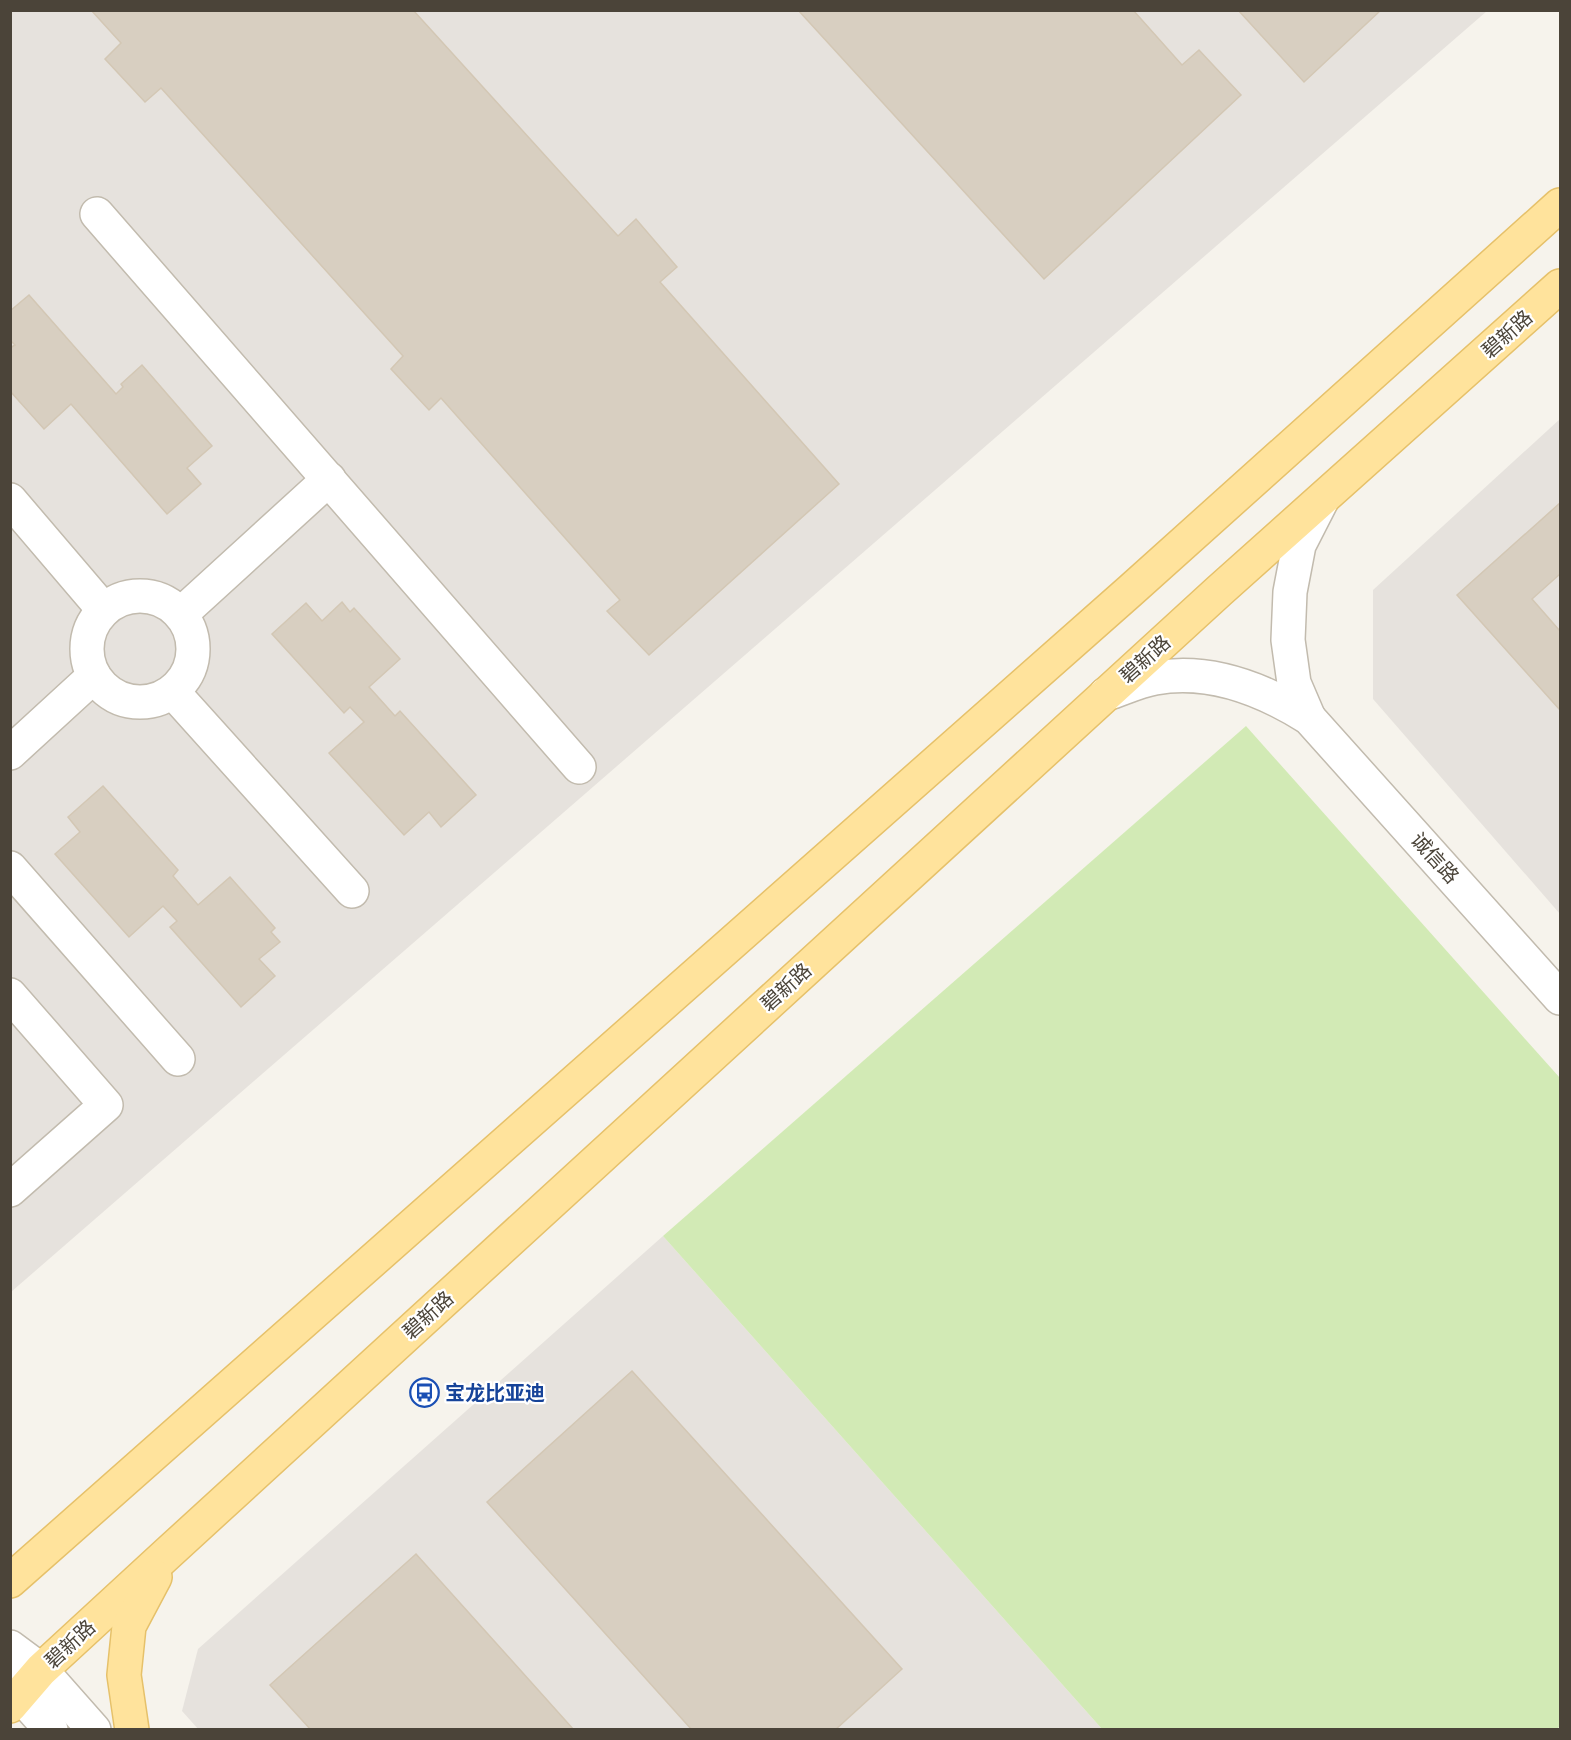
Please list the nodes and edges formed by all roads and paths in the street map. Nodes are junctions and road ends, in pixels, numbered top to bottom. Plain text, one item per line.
1 (1560, 205) edge
2 (97, 214) dead end
3 (1560, 286) edge
4 (329, 479) junction
5 (10, 500) edge
6 (1322, 500) junction
7 (103, 609) junction
8 (181, 614) junction
9 (94, 676) junction
10 (172, 692) junction
11 (1106, 694) junction
12 (1309, 718) junction
13 (10, 753) edge
14 (579, 767) dead end
15 (10, 868) edge
16 (352, 891) dead end
17 (10, 995) edge
18 (1560, 998) edge
19 (178, 1059) dead end
20 (10, 1190) edge
21 (167, 1554) junction
22 (10, 1581) edge
23 (10, 1647) edge
24 (41, 1670) junction
25 (14, 1694) edge
26 (51, 1730) edge
27 (94, 1730) edge
28 (132, 1730) edge

1 - 22 main road
2 - 4 street
3 - 6 main road, 碧新路
4 - 8 street
4 - 14 street
5 - 7 street
6 - 11 main road, 碧新路
6 - 12 street, 诚信路
7 - 8 street
7 - 9 street
8 - 10 street
9 - 10 street
9 - 13 street
10 - 16 street
11 - 12 street, 诚信路
11 - 21 main road, 碧新路
12 - 18 street, 诚信路
15 - 19 street
17 - 20 street
21 - 24 main road, 碧新路
21 - 28 main road
23 - 24 street
24 - 25 main road, 碧新路
24 - 27 street
25 - 26 street

